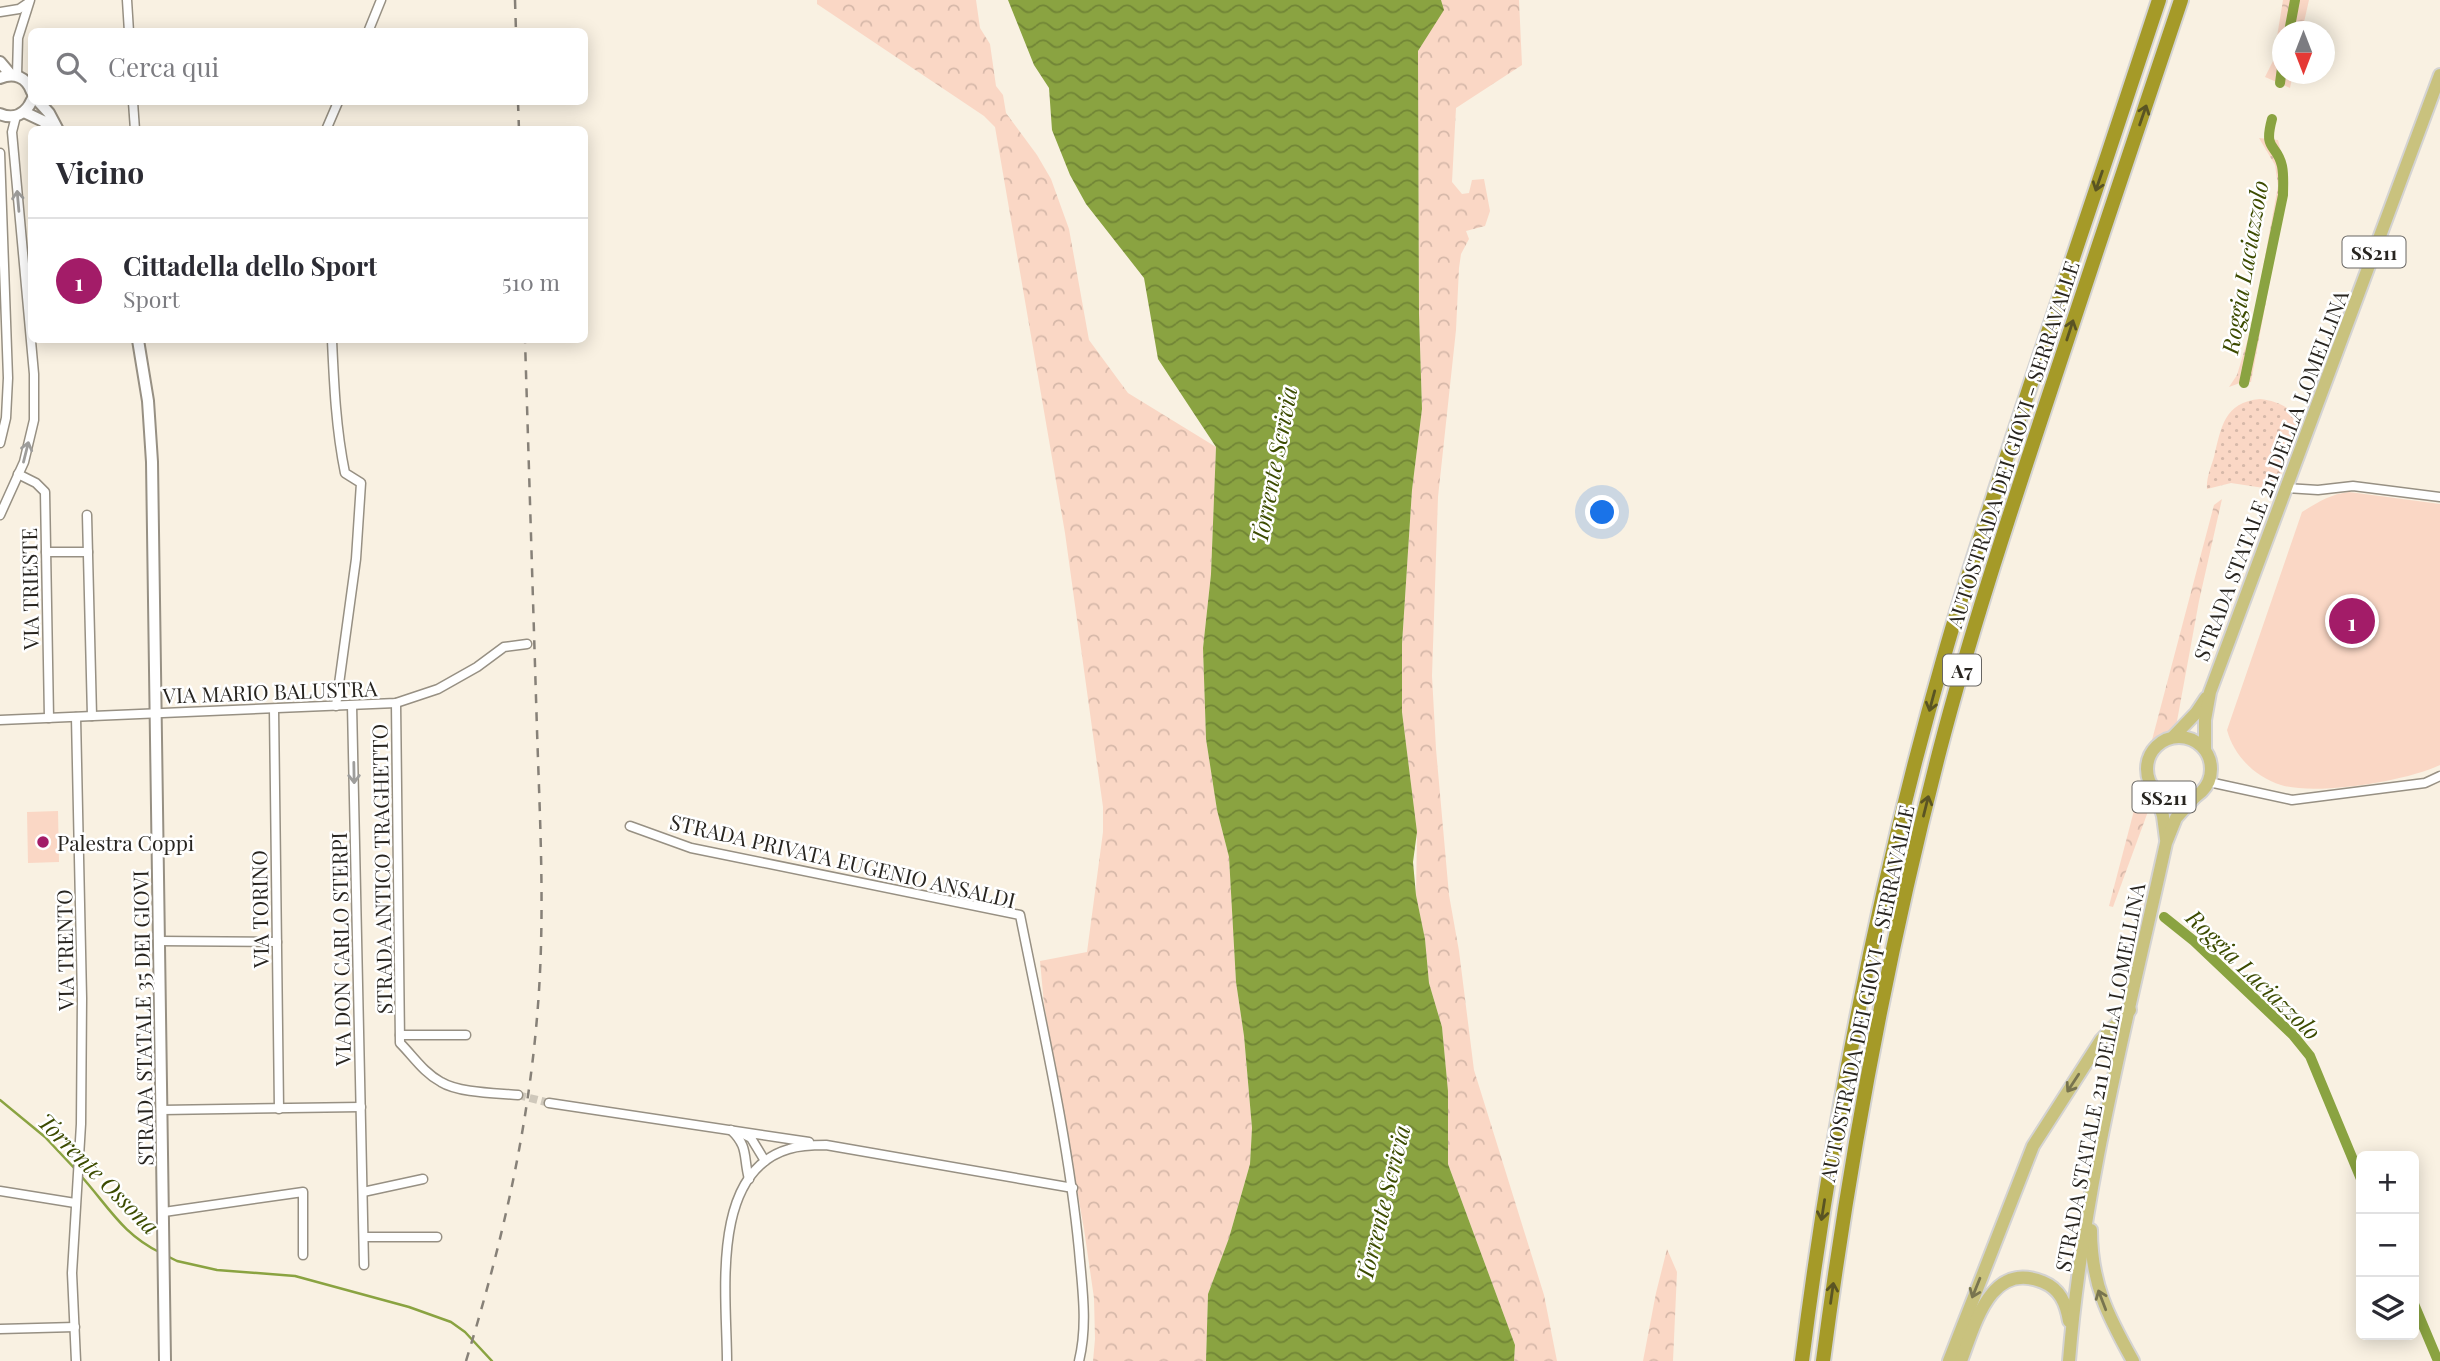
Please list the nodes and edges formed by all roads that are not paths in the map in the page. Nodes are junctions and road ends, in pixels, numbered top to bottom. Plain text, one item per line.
1 (127, 0) edge
2 (381, 0) edge
3 (2160, 0) edge
4 (2181, 0) edge
5 (30, 1) edge
6 (0, 12) edge
7 (129, 28) edge
8 (370, 28) edge
9 (0, 62) edge
10 (2440, 75) edge
11 (9, 76) edge
12 (28, 83) edge
13 (28, 105) edge
14 (42, 105) edge
15 (133, 105) edge
16 (337, 105) edge
17 (0, 114) edge
18 (20, 114) junction
19 (50, 126) edge
20 (54, 126) edge
21 (135, 126) edge
22 (328, 126) edge
23 (0, 153) edge
24 (28, 308) edge
25 (31, 343) edge
26 (138, 343) edge
27 (332, 343) edge
28 (0, 443) edge
29 (18, 474) junction
30 (2286, 488) junction
31 (2440, 497) edge
32 (0, 515) edge
33 (88, 515) dead end
34 (46, 552) junction
35 (88, 552) junction
36 (527, 644) dead end
37 (2210, 692) junction
38 (396, 703) junction
39 (352, 705) junction
40 (336, 706) junction
41 (274, 709) junction
42 (157, 713) junction
43 (76, 716) junction
44 (92, 716) junction
45 (49, 718) junction
46 (0, 720) edge
47 (2174, 737) junction
48 (2205, 749) junction
49 (2440, 776) edge
50 (2209, 782) junction
51 (2155, 790) junction
52 (2195, 797) junction
53 (630, 826) dead end
54 (2166, 842) junction
55 (159, 941) junction
56 (277, 942) junction
57 (2130, 1010) junction
58 (400, 1035) junction
59 (466, 1035) dead end
60 (518, 1095) tunnel mouth
61 (549, 1103) tunnel mouth
62 (361, 1107) junction
63 (279, 1109) junction
64 (162, 1110) junction
65 (731, 1130) junction
66 (827, 1145) junction
67 (765, 1161) junction
68 (423, 1178) dead end
69 (749, 1179) junction
70 (1073, 1188) junction
71 (0, 1191) edge
72 (363, 1192) junction
73 (2091, 1197) junction
74 (75, 1203) junction
75 (164, 1212) junction
76 (364, 1237) junction
77 (437, 1237) dead end
78 (303, 1255) dead end
79 (365, 1265) dead end
80 (75, 1327) junction
81 (0, 1329) edge
82 (2072, 1334) junction
83 (76, 1361) edge
84 (164, 1361) edge
85 (727, 1361) edge
86 (1079, 1361) edge
87 (1802, 1361) edge
88 (1823, 1361) edge
89 (1949, 1361) edge
90 (1961, 1361) edge
91 (2069, 1361) edge
92 (2133, 1361) edge

1 - 7 street
2 - 8 street
3 -> 87 highway, AUTOSTRADA DEI GIOVI - SERRAVALLE / A7
88 -> 4 highway, AUTOSTRADA DEI GIOVI - SERRAVALLE / A7
5 - 6 street
5 - 11 street
9 - 11 main road
10 - 30 main road, STRADA STATALE 211 DELLA LOMELLINA / SS211
11 - 12 main road
13 - 18 main road
14 - 20 main road
15 - 21 street
16 - 22 street
17 - 18 main road
18 - 19 main road
24 -> 18 street
23 - 28 street
29 -> 25 street
26 - 42 main road, STRADA STATALE 35 DEI GIOVI
27 - 40 street
29 - 32 street
29 - 34 street, VIA TRIESTE
30 - 31 street
30 - 37 main road, STRADA STATALE 211 DELLA LOMELLINA / SS211
33 - 35 street
34 - 35 street
34 - 45 street, VIA TRIESTE
35 - 44 street
36 - 38 street, VIA MARIO BALUSTRA
37 - 47 main road, STRADA STATALE 211 DELLA LOMELLINA / SS211
37 - 48 main road, STRADA STATALE 211 DELLA LOMELLINA / SS211
38 - 39 street, VIA MARIO BALUSTRA
38 - 58 street, STRADA ANTICO TRAGHETTO
39 - 40 street, VIA MARIO BALUSTRA
39 -> 62 street, VIA DON CARLO STERPI
40 - 41 street, VIA MARIO BALUSTRA
41 - 42 street, VIA MARIO BALUSTRA
41 - 56 street, VIA TORINO
42 - 44 street, VIA MARIO BALUSTRA
42 - 55 main road, STRADA STATALE 35 DEI GIOVI
43 - 44 street, VIA MARIO BALUSTRA
43 - 45 street, VIA MARIO BALUSTRA
43 - 74 street, VIA TRENTO
45 - 46 street, VIA MARIO BALUSTRA
47 - 48 main road
47 - 51 main road, STRADA STATALE 211 DELLA LOMELLINA / SS211
48 - 50 main road, STRADA STATALE 211 DELLA LOMELLINA / SS211
49 - 50 street
50 - 52 main road, STRADA STATALE 211 DELLA LOMELLINA / SS211
51 - 52 main road, SS211
51 - 54 main road, STRADA STATALE 211 DELLA LOMELLINA / SS211
52 - 54 main road, STRADA STATALE 211 DELLA LOMELLINA / SS211
53 - 70 street, STRADA PRIVATA EUGENIO ANSALDI
54 - 57 main road, STRADA STATALE 211 DELLA LOMELLINA / SS211
55 - 56 street
55 - 64 main road, STRADA STATALE 35 DEI GIOVI
56 - 63 street, VIA TORINO
57 - 73 main road, STRADA STATALE 211 DELLA LOMELLINA / SS211
57 -> 89 main road
58 - 59 street, STRADA ANTICO TRAGHETTO
58 - 60 street, STRADA ANTICO TRAGHETTO
61 - 65 street
62 - 63 street
62 - 72 street, VIA DON CARLO STERPI
63 - 64 street
64 - 75 main road, STRADA STATALE 35 DEI GIOVI
65 - 66 street
65 - 67 street
65 - 69 street
66 - 67 street
66 - 70 street
67 - 69 street
68 - 72 street
69 - 85 street
70 - 86 street, STRADA PRIVATA EUGENIO ANSALDI
71 - 74 street
72 - 76 street, VIA DON CARLO STERPI
73 - 82 main road, STRADA STATALE 211 DELLA LOMELLINA / SS211
92 -> 73 main road
74 - 80 street, VIA TRENTO
75 - 78 street
75 - 84 main road, STRADA STATALE 35 DEI GIOVI
76 - 77 street
76 - 79 street, VIA DON CARLO STERPI
80 - 81 street
80 - 83 street, VIA TRENTO
82 - 90 main road
82 - 91 main road, STRADA STATALE 211 DELLA LOMELLINA / SS211

